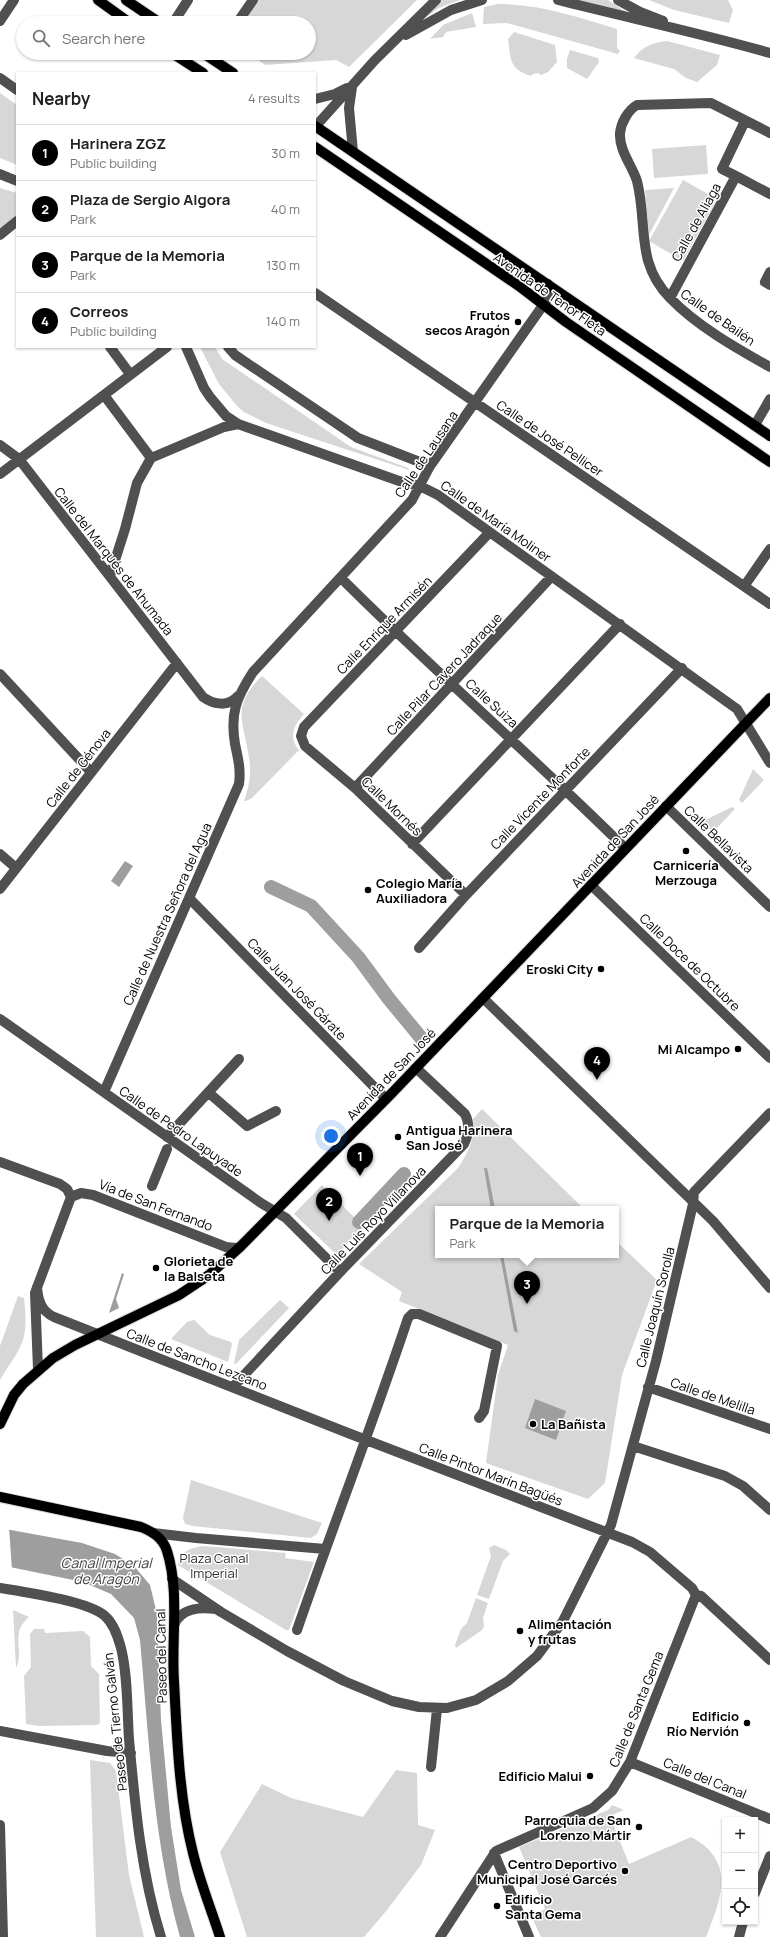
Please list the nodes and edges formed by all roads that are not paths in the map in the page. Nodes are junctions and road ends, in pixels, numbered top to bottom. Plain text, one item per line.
1 (14, 0) edge
2 (98, 0) edge
3 (126, 0) edge
4 (188, 0) edge
5 (253, 0) edge
6 (436, 0) edge
7 (482, 0) edge
8 (558, 0) edge
9 (618, 0) edge
10 (120, 16) edge
11 (150, 16) edge
12 (178, 16) edge
13 (242, 16) edge
14 (0, 21) edge
15 (685, 30) junction
16 (391, 44) junction
17 (770, 53) edge
18 (183, 60) edge
19 (216, 60) edge
20 (201, 72) edge
21 (231, 72) edge
22 (0, 78) edge
23 (353, 85) junction
24 (16, 89) edge
25 (316, 99) edge
26 (745, 121) junction
27 (316, 126) edge
28 (316, 128) edge
29 (770, 134) edge
30 (316, 148) edge
31 (353, 152) junction
32 (0, 174) edge
33 (736, 176) junction
34 (16, 180) edge
35 (770, 194) edge
36 (16, 223) edge
37 (0, 236) edge
38 (770, 272) edge
39 (548, 284) junction
40 (770, 285) edge
41 (316, 294) edge
42 (670, 298) junction
43 (544, 304) junction
44 (111, 348) edge
45 (166, 348) edge
46 (186, 348) edge
47 (229, 348) edge
48 (770, 367) edge
49 (130, 374) junction
50 (104, 395) junction
51 (770, 399) edge
52 (476, 403) junction
53 (238, 424) junction
54 (755, 425) junction
55 (770, 436) edge
56 (0, 445) edge
57 (151, 458) junction
58 (19, 459) junction
59 (770, 462) edge
60 (430, 466) junction
61 (0, 474) edge
62 (420, 486) junction
63 (489, 533) junction
64 (770, 549) edge
65 (110, 576) junction
66 (551, 577) junction
67 (341, 578) junction
68 (745, 585) junction
69 (770, 604) edge
70 (620, 624) junction
71 (395, 632) junction
72 (177, 663) junction
73 (682, 668) junction
74 (0, 674) edge
75 (452, 684) junction
76 (239, 694) junction
77 (203, 697) joint
78 (770, 698) edge
79 (745, 723) junction
80 (301, 736) joint
81 (512, 739) junction
82 (235, 744) joint
83 (770, 764) edge
84 (91, 772) junction
85 (356, 788) junction
86 (566, 790) junction
87 (666, 806) junction
88 (412, 844) junction
89 (625, 848) junction
90 (0, 854) edge
91 (16, 868) junction
92 (591, 885) junction
93 (0, 889) edge
94 (466, 895) junction
95 (188, 898) junction
96 (770, 907) edge
97 (419, 948) dead end
98 (482, 998) junction
99 (0, 1019) edge
100 (770, 1058) edge
101 (239, 1059) dead end
102 (416, 1068) junction
103 (104, 1092) junction
104 (209, 1093) junction
105 (386, 1099) junction
106 (276, 1111) dead end
107 (770, 1113) edge
108 (167, 1137) junction
109 (167, 1149) dead end
110 (0, 1162) edge
111 (152, 1186) dead end
112 (71, 1197) junction
113 (693, 1204) junction
114 (276, 1210) junction
115 (240, 1247) junction
116 (340, 1272) junction
117 (37, 1287) junction
118 (770, 1288) edge
119 (98, 1334) junction
120 (38, 1369) junction
121 (233, 1387) junction
122 (648, 1387) junction
123 (479, 1418) dead end
124 (0, 1424) edge
125 (770, 1429) edge
126 (365, 1439) junction
127 (633, 1446) junction
128 (0, 1497) edge
129 (770, 1510) edge
130 (153, 1533) junction
131 (607, 1533) junction
132 (325, 1549) junction
133 (172, 1580) junction
134 (0, 1588) edge
135 (696, 1595) junction
136 (216, 1609) junction
137 (174, 1625) junction
138 (297, 1630) dead end
139 (770, 1660) edge
140 (437, 1709) junction
141 (0, 1731) edge
142 (131, 1753) junction
143 (630, 1762) junction
144 (431, 1767) dead end
145 (770, 1819) edge
146 (0, 1825) edge
147 (494, 1853) junction
148 (770, 1856) edge
149 (757, 1889) edge
150 (742, 1925) edge
151 (3, 1937) edge
152 (161, 1937) edge
153 (220, 1937) edge
154 (440, 1937) edge
155 (528, 1937) edge
156 (739, 1937) edge

1 - 14 street
2 - 10 main road
3 - 11 main road
4 - 12 street
5 - 13 street
6 - 16 street
7 - 16 street
8 - 15 street
9 - 15 street
15 - 17 street
16 - 23 street
18 - 20 main road
19 - 21 main road
22 - 24 street
23 - 25 street
23 - 27 street
23 - 31 street
26 - 29 street
26 - 33 street, Calle de Aliaga
26 - 42 street, Calle de Bailén
28 - 31 main road, Avenida de Tenor Fleta
30 - 43 main road, Avenida de Tenor Fleta
31 - 39 main road, Avenida de Tenor Fleta
32 - 34 street
33 - 35 street
33 - 42 street, Calle de Aliaga
36 - 37 street
38 - 40 street
39 - 43 street, Calle de Lausana
39 - 54 main road, Avenida de Tenor Fleta
41 - 52 street, Calle de José Pellicer
42 - 48 street, Calle de Bailén
43 - 52 street, Calle de Lausana
43 - 59 main road, Avenida de Tenor Fleta
44 - 49 street
45 - 49 street
46 - 53 street, Calle de María Moliner
47 - 60 street
49 - 50 street
50 - 57 street
50 - 58 street
51 - 54 street
52 - 60 street, Calle de Lausana
52 - 68 street, Calle de José Pellicer
53 - 57 street
53 - 62 street, Calle de María Moliner
54 - 55 main road, Avenida de Tenor Fleta
56 - 58 street, Calle del Marqués de Ahumada
57 - 65 street
58 - 61 street
58 - 65 street, Calle del Marqués de Ahumada
60 - 62 street, Calle de Lausana
62 - 63 street, Calle de María Moliner
62 - 67 street, Calle de Lausana
63 - 66 street, Calle de María Moliner
63 - 71 street, Calle Enrique Armisén
64 - 68 street
65 - 72 street, Calle del Marqués de Ahumada
66 - 70 street, Calle de María Moliner
66 - 75 street, Calle Pilar Cavero Jadraque
67 - 71 street, Calle Suiza
67 - 76 street, Calle de Lausana
68 - 69 street, Calle de José Pellicer
70 - 73 street, Calle de María Moliner
70 - 81 street
71 - 75 street, Calle Suiza
71 - 80 street, Calle Enrique Armisén
72 - 77 street, Calle del Marqués de Ahumada
72 - 84 street, Calle de Génova
73 - 79 street, Calle de María Moliner
73 - 86 street, Calle Vicente Monforte
74 - 84 street
75 - 81 street, Calle Suiza
75 - 85 street, Calle Pilar Cavero Jadraque
76 - 77 street, Calle de Lausana
76 - 82 street, Calle de Lausana
78 - 79 main road, Avenida de San José
79 - 83 street, Calle de María Moliner
79 - 87 main road, Avenida de San José
80 - 85 street, Calle Mornés
81 - 86 street, Calle Suiza
81 - 88 street
82 - 95 street, Calle de Nuestra Señora del Agua
84 - 91 street, Calle de Génova
85 - 88 street, Calle Mornés
86 - 89 street, Calle Suiza
86 - 94 street, Calle Vicente Monforte
87 - 89 main road, Avenida de San José
87 - 96 street, Calle Bellavista
88 - 94 street, Calle Mornés
89 - 92 main road, Avenida de San José
90 - 91 street
91 - 93 street, Calle de Génova
92 - 98 main road, Avenida de San José
92 - 100 street, Calle Doce de Octubre
94 - 97 street, Calle Vicente Monforte
95 - 103 street, Calle de Nuestra Señora del Agua
95 - 105 street, Calle Juan José Gárate
98 - 102 main road, Avenida de San José
98 - 113 street
99 - 103 street, Calle de Pedro Lapuyade
101 - 104 street
102 - 105 main road, Avenida de San José
102 - 116 street, Calle Luis Royo Villanova
103 - 108 street, Calle de Pedro Lapuyade
104 - 106 street
104 - 108 street
105 - 114 main road, Avenida de San José
107 - 113 street, Calle Joaquín Sorolla
108 - 114 street, Calle de Pedro Lapuyade
109 - 111 street
110 - 112 street
112 - 115 street, Vía de San Fernando
112 - 117 street
113 - 118 street
113 - 122 street, Calle Joaquín Sorolla
114 - 115 main road, Avenida de San José
114 - 116 street, Calle de Pedro Lapuyade
115 - 119 main road, Avenida de San José
116 - 121 street, Calle Luis Royo Villanova
117 - 119 street, Calle de Sancho Lezcano
117 - 120 street
119 - 120 main road, Avenida de San José
119 - 121 street, Calle de Sancho Lezcano
120 - 124 main road, Avenida de San José
121 - 126 street, Calle de Sancho Lezcano
122 - 125 street, Calle de Melilla
122 - 127 street, Calle Joaquín Sorolla
123 - 126 street
126 - 131 street, Calle Pintor Marín Bagüés
126 - 132 street
127 - 129 street
127 - 131 street, Calle Joaquín Sorolla
128 - 130 main road, Paseo del Canal
130 - 132 street
130 - 133 main road, Paseo del Canal
131 - 135 street, Calle Pintor Marín Bagüés
131 - 140 street, Calle Joaquín Sorolla
132 - 138 street
133 - 136 street, Calle Joaquín Sorolla
133 - 137 main road, Paseo del Canal
134 - 142 street, Paseo de Tierno Galván
135 - 139 street, Calle Pintor Marín Bagüés
135 - 143 street, Calle de Santa Gema
136 - 137 street
136 - 140 street, Calle Joaquín Sorolla
137 - 153 main road, Paseo del Canal
140 - 144 street
141 - 142 street
142 - 152 street, Paseo de Tierno Galván
143 - 145 street, Calle del Canal
143 - 147 street, Calle de Santa Gema
146 - 151 street
147 - 154 street, Calle de Santa Gema
147 - 155 street
148 - 149 street
150 - 156 street

